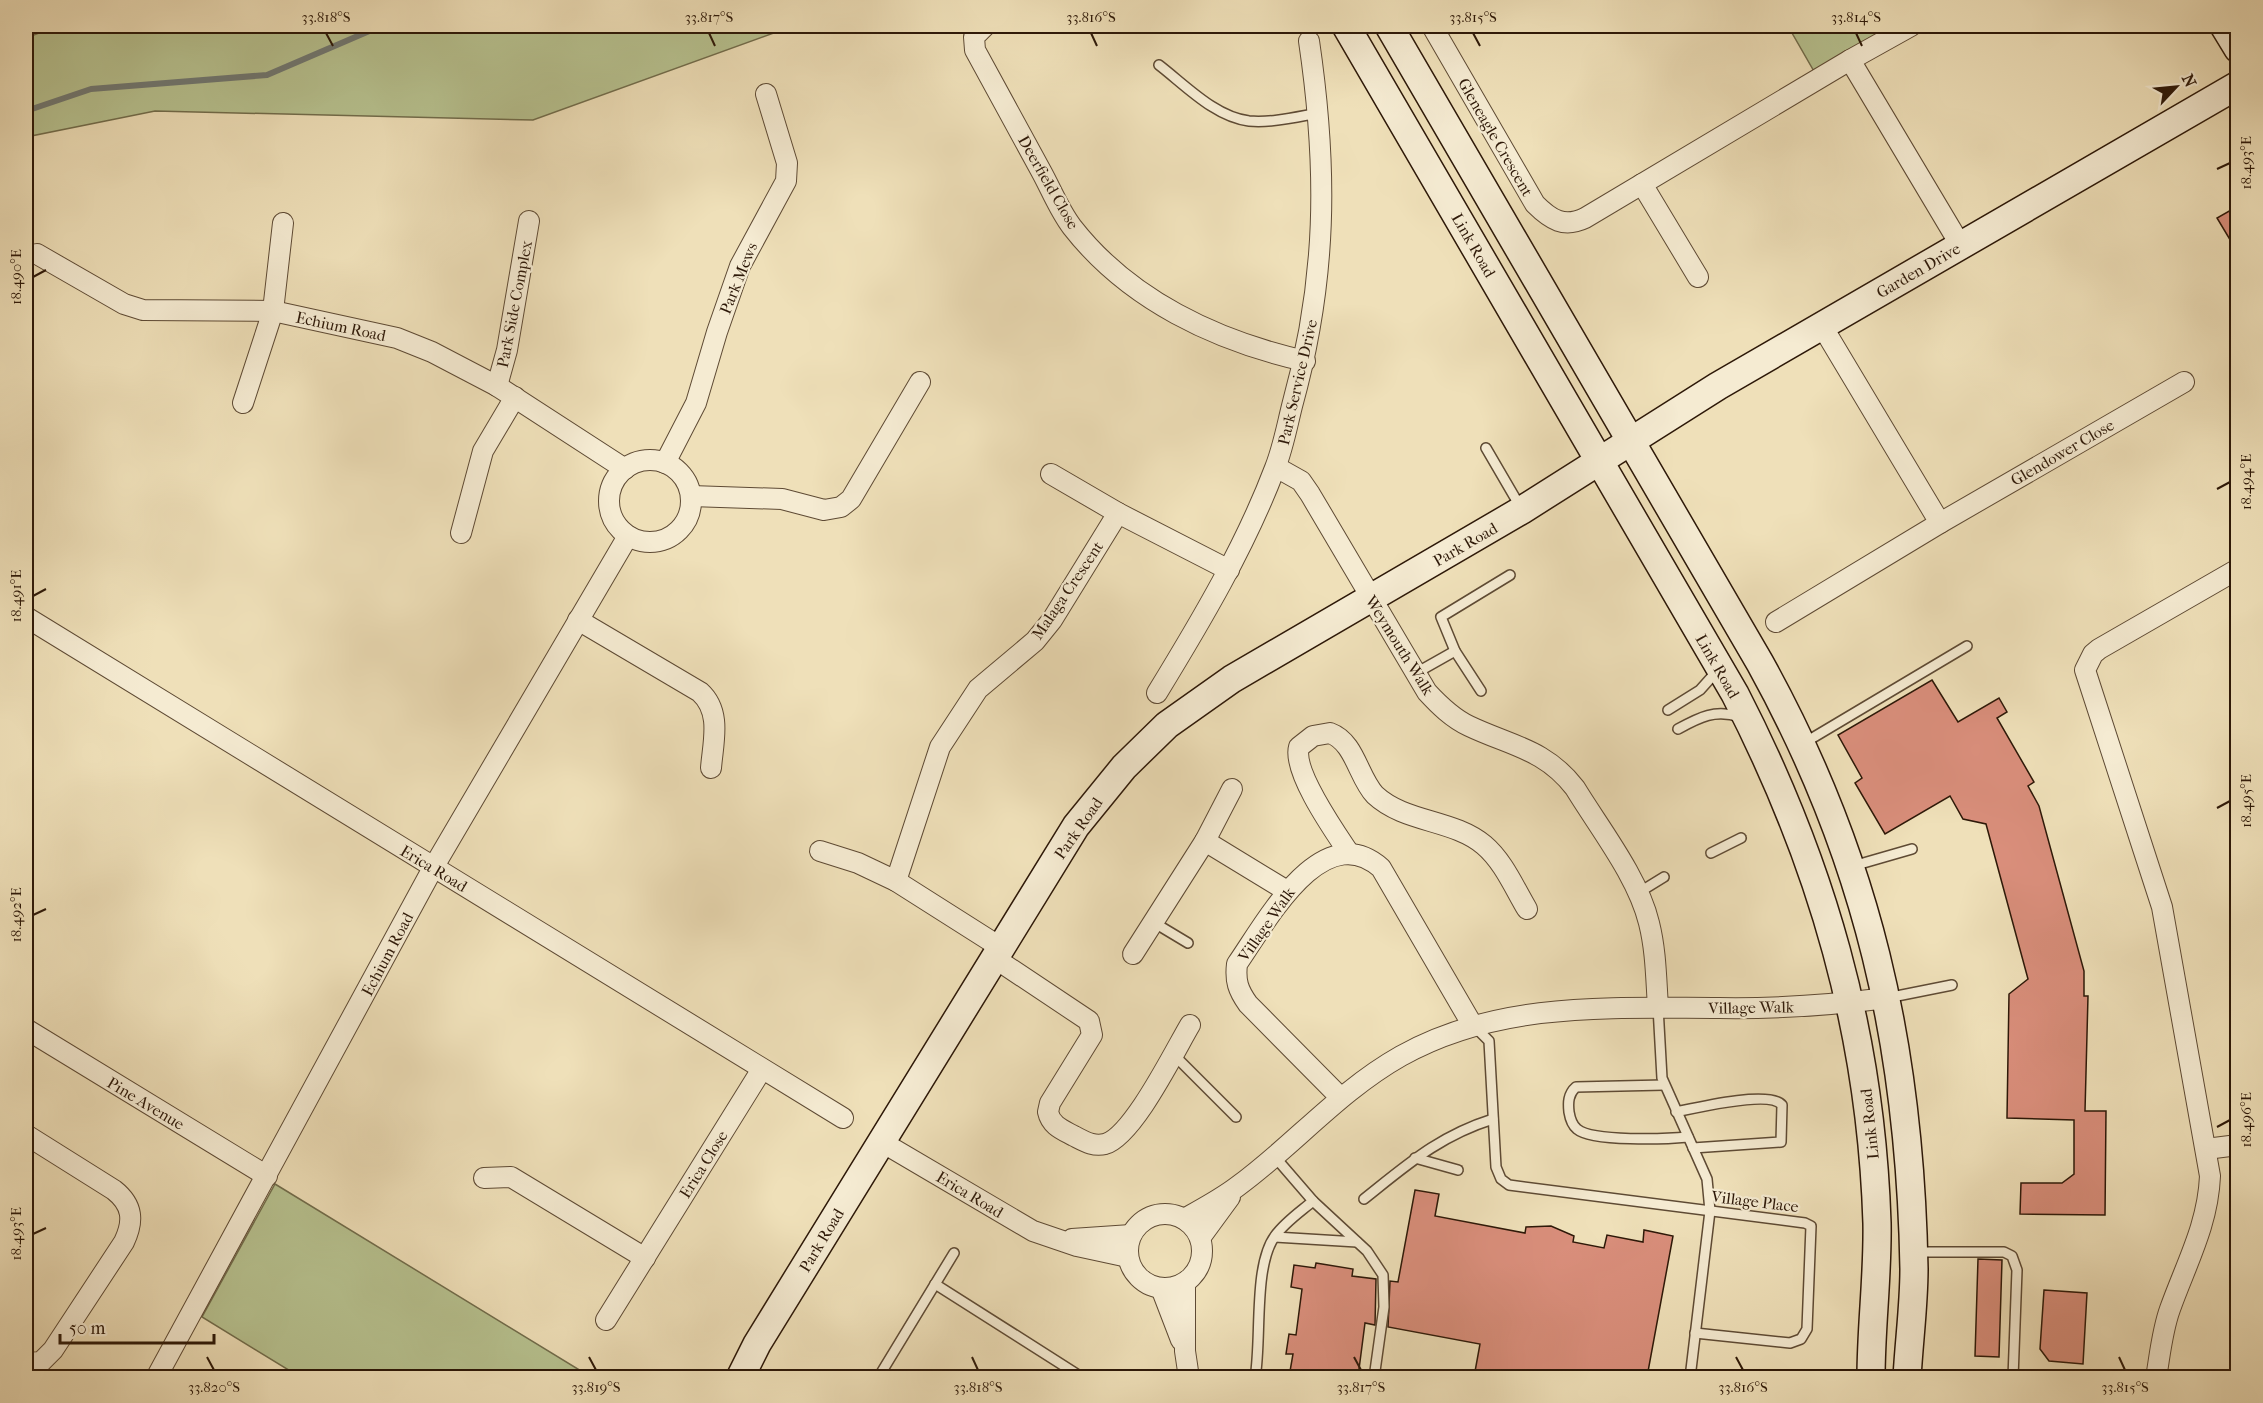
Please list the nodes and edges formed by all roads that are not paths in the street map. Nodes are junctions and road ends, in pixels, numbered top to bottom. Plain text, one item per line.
1 (985, 26) edge
2 (1346, 26) edge
3 (1389, 26) edge
4 (1432, 26) edge
5 (1911, 26) edge
6 (2224, 26) edge
7 (1309, 41) dead end
8 (2238, 49) edge
9 (1850, 60) junction
10 (1159, 65) dead end
11 (2238, 85) edge
12 (766, 94) dead end
13 (1319, 113) junction
14 (1642, 184) junction
15 (529, 221) dead end
16 (283, 223) dead end
17 (1961, 246) junction
18 (36, 254) dead end
19 (1698, 277) dead end
20 (273, 311) junction
21 (1822, 326) junction
22 (1305, 361) junction
23 (920, 382) dead end
24 (2184, 382) dead end
25 (497, 386) junction
26 (515, 397) junction
27 (243, 403) dead end
28 (1631, 442) junction
29 (1486, 448) dead end
30 (1601, 460) junction
31 (664, 463) junction
32 (1276, 467) junction
33 (625, 468) junction
34 (1050, 474) dead end
35 (691, 496) junction
36 (1522, 510) junction
37 (1118, 513) junction
38 (1940, 523) junction
39 (461, 533) dead end
40 (628, 536) junction
41 (2238, 569) edge
42 (1229, 570) junction
43 (1510, 575) dead end
44 (1370, 599) junction
45 (26, 617) edge
46 (578, 620) junction
47 (1776, 622) dead end
48 (1967, 646) dead end
49 (1455, 651) junction
50 (1720, 668) junction
51 (1416, 673) junction
52 (1481, 691) dead end
53 (1157, 693) dead end
54 (1668, 710) dead end
55 (1748, 719) junction
56 (1678, 729) dead end
57 (1802, 744) junction
58 (711, 768) dead end
59 (1232, 789) dead end
60 (1741, 838) dead end
61 (1205, 841) junction
62 (1912, 849) dead end
63 (820, 851) dead end
64 (1349, 853) junction
65 (1711, 853) dead end
66 (1851, 867) junction
67 (434, 868) junction
68 (1664, 877) dead end
69 (896, 881) junction
70 (1287, 891) junction
71 (1638, 893) junction
72 (1527, 909) dead end
73 (1153, 922) junction
74 (1188, 943) dead end
75 (997, 952) junction
76 (1133, 954) dead end
77 (1952, 986) dead end
78 (1887, 998) junction
79 (1850, 1002) junction
80 (1658, 1007) junction
81 (1190, 1025) dead end
82 (1473, 1026) junction
83 (26, 1029) edge
84 (1173, 1054) junction
85 (762, 1069) junction
86 (1664, 1085) junction
87 (1340, 1096) junction
88 (1676, 1112) junction
89 (1236, 1117) dead end
90 (843, 1118) dead end
91 (1493, 1119) junction
92 (26, 1136) edge
93 (1688, 1137) junction
94 (880, 1141) junction
95 (2238, 1145) edge
96 (1693, 1148) junction
97 (2206, 1149) junction
98 (1275, 1157) junction
99 (1415, 1158) junction
100 (1458, 1170) dead end
101 (267, 1176) junction
102 (484, 1178) dead end
103 (1237, 1188) junction
104 (1364, 1199) dead end
105 (1313, 1201) junction
106 (1710, 1211) junction
107 (1184, 1219) junction
108 (1131, 1235) junction
109 (1275, 1237) junction
110 (1200, 1238) junction
111 (1064, 1240) junction
112 (1357, 1242) junction
113 (1913, 1252) junction
114 (954, 1253) dead end
115 (1128, 1257) junction
116 (645, 1258) junction
117 (1185, 1283) junction
118 (934, 1284) junction
119 (1161, 1288) junction
120 (606, 1320) dead end
121 (1695, 1333) junction
122 (1185, 1352) junction
123 (26, 1363) edge
124 (156, 1377) edge
125 (740, 1377) edge
126 (878, 1377) edge
127 (1083, 1377) edge
128 (1188, 1377) edge
129 (1256, 1377) edge
130 (1374, 1377) edge
131 (1690, 1377) edge
132 (1871, 1377) edge
133 (1907, 1377) edge
134 (2013, 1377) edge
135 (2156, 1377) edge

1 - 22 street, Deerfield Close
2 - 30 street, Link Road
3 - 28 street
4 - 14 street, Gleneagle Crescent
5 - 9 street, Gleneagle Crescent
6 - 8 street
7 - 13 street, Park Service Drive
9 - 14 street, Gleneagle Crescent
9 - 17 street
10 - 13 lane
11 - 17 street, Garden Drive
12 - 31 street, Park Mews
13 - 22 street, Park Service Drive
14 - 19 street
15 - 25 street, Park Side Complex
16 - 20 street
17 - 21 street, Garden Drive
18 - 20 street, Echium Road
20 - 25 street, Echium Road
20 - 27 street
21 - 28 street, Garden Drive
21 - 38 street
22 - 32 street, Park Service Drive
23 - 35 street
24 - 38 street, Glendower Close
25 - 26 street, Echium Road
26 - 33 street, Echium Road
26 - 39 street
28 - 30 street, Garden Drive
28 - 57 street
29 - 36 lane
30 - 36 street, Park Road
30 - 50 street, Link Road
31 - 33 street
31 - 35 street
32 - 42 street, Park Service Drive
32 - 44 street, Weymouth Walk
33 - 40 street
34 - 37 street
35 - 40 street
36 - 44 street, Park Road
37 - 42 street
37 - 69 street, Malaga Crescent
38 - 47 street, Glendower Close
40 - 46 street, Echium Road
41 - 97 street
42 - 53 street, Park Service Drive
43 - 49 lane
44 - 51 street, Weymouth Walk
44 - 75 street, Park Road
45 - 67 street, Erica Road
46 - 58 street
46 - 67 street, Echium Road
48 - 57 lane
49 - 51 lane
49 - 52 lane
50 - 54 lane
50 - 55 street, Link Road
51 - 71 street, Weymouth Walk
55 - 56 lane
55 - 79 street, Link Road
57 - 66 street
59 - 61 street
60 - 65 lane
61 - 70 street
61 - 73 street
62 - 66 lane
63 - 69 street
64 - 70 street, Village Walk
64 - 72 street
64 - 82 street
66 - 78 street
67 - 85 street, Erica Road
67 - 101 street, Echium Road
68 - 71 lane
69 - 75 street
70 - 87 street, Village Walk
71 - 80 street, Weymouth Walk
73 - 74 lane
73 - 76 street
75 - 84 street
75 - 94 street, Park Road
77 - 78 lane
78 - 79 street, Village Walk
78 - 113 street
79 - 80 street, Village Walk
79 - 132 street, Link Road
80 - 82 street, Village Walk
80 - 86 lane
81 - 84 street
82 - 87 street, Village Walk
82 - 91 lane
83 - 101 street, Pine Avenue
84 - 89 lane
85 - 90 street, Erica Road
85 - 116 street, Erica Close
86 - 88 lane
86 - 93 lane
87 - 98 street, Village Walk
88 - 93 lane
88 - 96 lane
91 - 99 lane
91 - 106 lane, Village Place
92 - 123 street
93 - 96 lane
94 - 111 street, Erica Road
94 - 125 street, Park Road
95 - 97 street
96 - 106 lane
97 - 135 street
98 - 103 street, Village Walk
98 - 105 lane
99 - 100 lane
99 - 104 lane
101 - 124 street, Echium Road
102 - 116 street
103 - 107 street, Village Walk
103 - 110 street, Village Walk
105 - 109 lane
105 - 112 lane
106 - 121 lane
106 - 121 lane, Village Place
107 - 108 street
107 - 110 street
108 - 111 street, Erica Road
108 - 115 street
109 - 112 lane
109 - 129 lane
110 - 117 street
111 - 115 street, Erica Road
112 - 130 lane
113 - 133 street
113 - 134 lane
114 - 118 lane
115 - 119 street
116 - 120 street, Erica Close
117 - 119 street
117 - 122 street
118 - 126 lane
118 - 127 lane
119 - 122 street
121 - 131 lane
122 - 128 street

